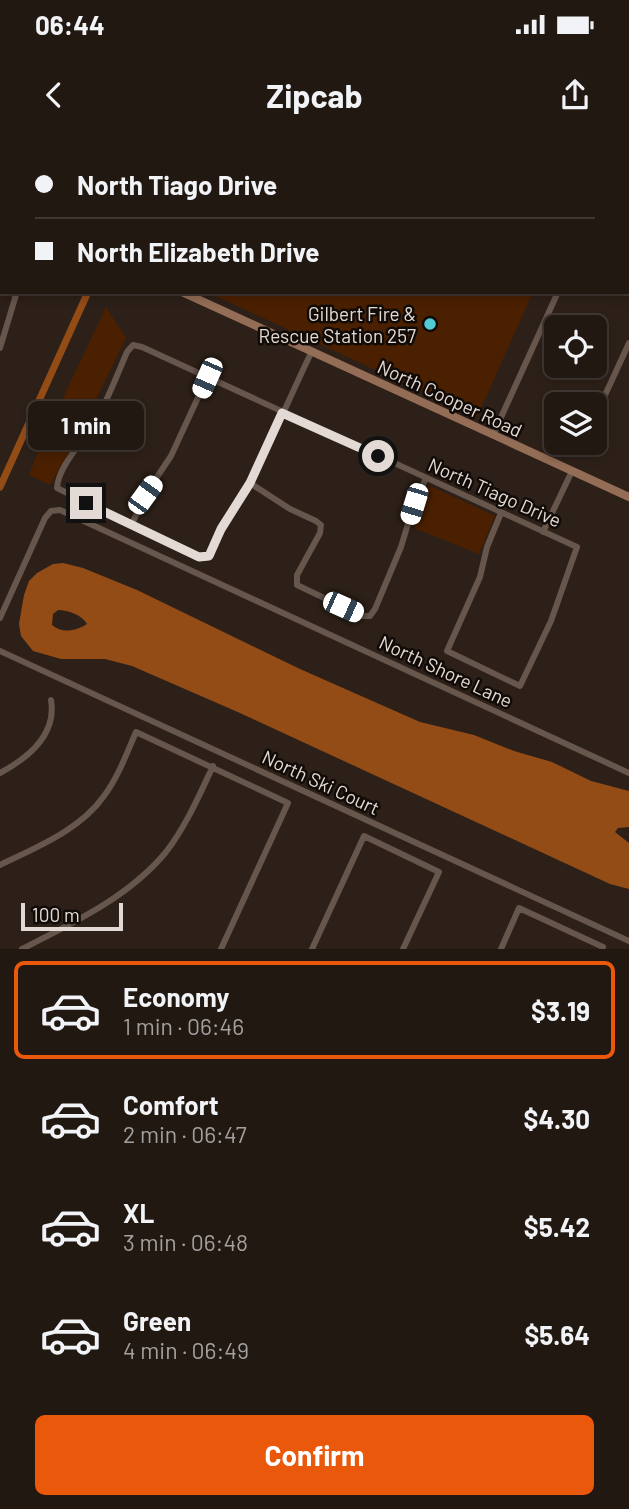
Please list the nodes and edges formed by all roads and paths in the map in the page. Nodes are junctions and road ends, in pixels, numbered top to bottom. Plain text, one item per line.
1 (13, 294) edge
2 (186, 294) edge
3 (557, 294) edge
4 (629, 343) edge
5 (0, 348) edge
6 (312, 351) junction
7 (207, 378) junction
8 (606, 392) edge
9 (282, 413) junction
10 (493, 435) junction
11 (572, 471) junction
12 (425, 478) junction
13 (250, 483) junction
14 (629, 497) edge
15 (501, 513) junction
16 (132, 524) junction
17 (544, 532) junction
18 (0, 618) edge
19 (0, 651) edge
20 (51, 700) dead end
21 (213, 766) junction
22 (629, 772) edge
23 (0, 773) edge
24 (0, 865) edge
25 (629, 942) edge
26 (602, 948) edge
27 (22, 949) edge
28 (221, 949) edge
29 (312, 949) edge
30 (403, 949) edge
31 (501, 949) edge

1 - 5 street
2 - 6 main road, North Cooper Road
3 - 10 street
4 - 8 street
6 - 9 street
6 - 10 main road, North Cooper Road
7 - 9 street, North Tiago Drive
7 - 16 street
7 - 16 street, North Tiago Drive
9 - 12 street, North Tiago Drive
9 - 13 street
10 - 11 main road, North Cooper Road
11 - 14 main road, North Cooper Road
11 - 17 street
12 - 13 street
12 - 15 street, North Tiago Drive
13 - 16 street
15 - 17 street, North Tiago Drive
15 - 17 street, North Tiago Drive
18 - 22 street, North Shore Lane
19 - 25 street, North Ski Court
20 - 23 street
21 - 24 street
21 - 27 street
21 - 28 street
26 - 31 street
29 - 30 street

